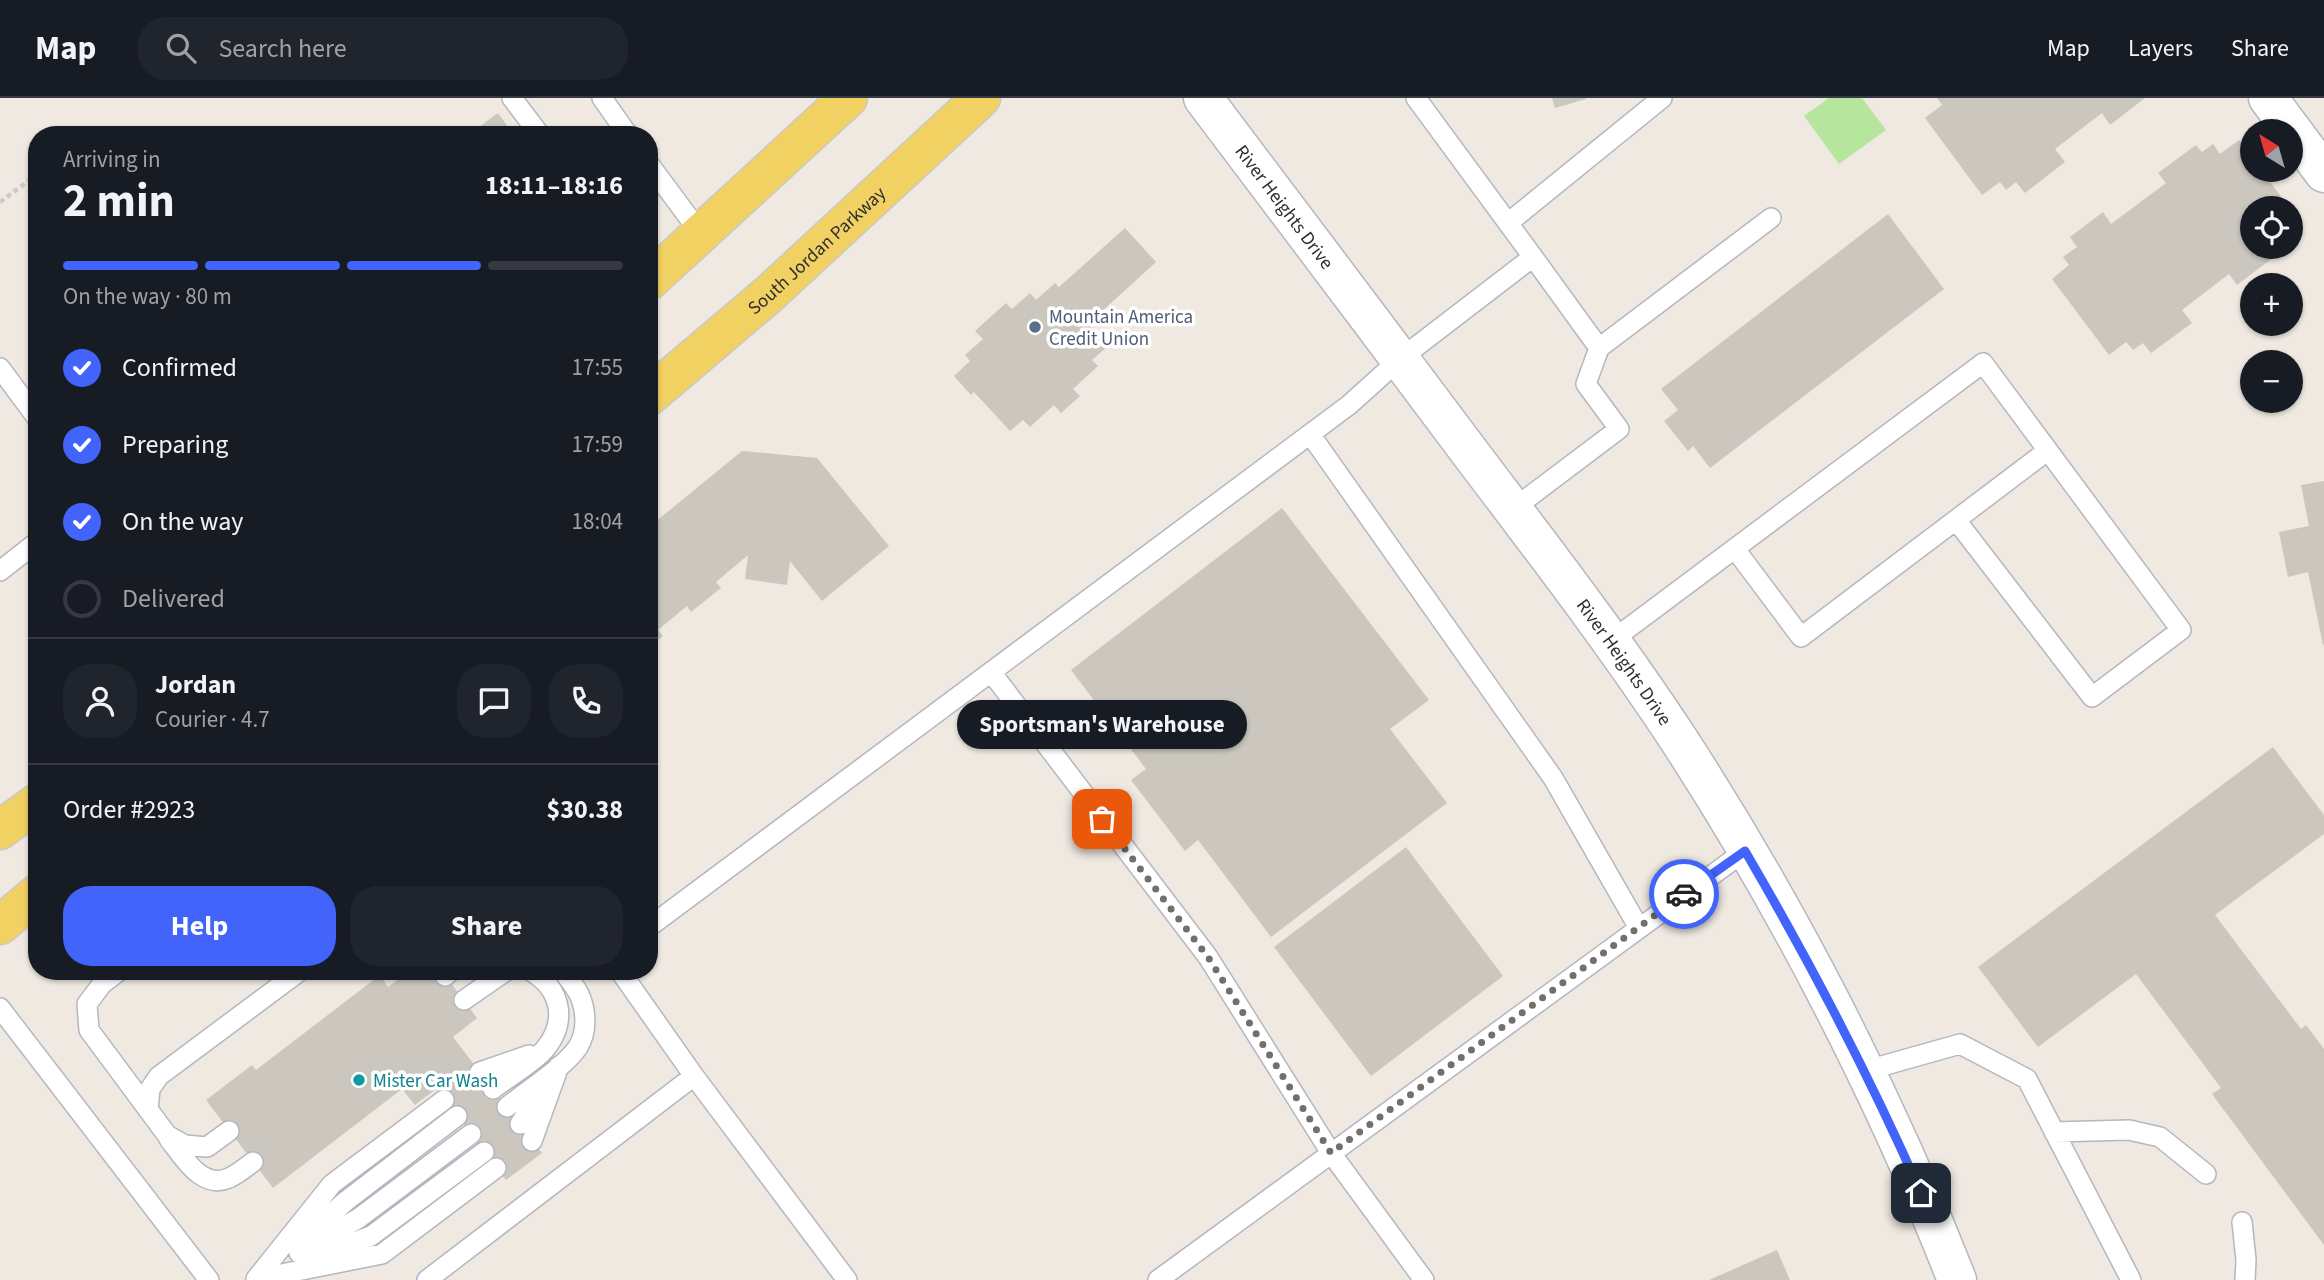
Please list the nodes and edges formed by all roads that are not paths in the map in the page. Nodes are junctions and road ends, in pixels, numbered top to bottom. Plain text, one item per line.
1 (512, 98) edge
2 (602, 98) edge
3 (848, 98) edge
4 (981, 98) edge
5 (1203, 98) edge
6 (1416, 98) edge
7 (1662, 98) edge
8 (2268, 98) edge
9 (533, 126) edge
10 (622, 126) edge
11 (2324, 173) edge
12 (658, 176) edge
13 (1771, 218) dead end
14 (1508, 223) junction
15 (701, 234) junction
16 (1533, 257) junction
17 (658, 273) edge
18 (1599, 348) junction
19 (1400, 359) junction
20 (0, 369) edge
21 (658, 388) edge
22 (28, 406) edge
23 (1310, 434) junction
24 (2047, 451) junction
25 (1513, 509) junction
26 (1956, 520) junction
27 (28, 549) edge
28 (1735, 549) junction
29 (0, 571) edge
30 (1611, 641) junction
31 (991, 672) junction
32 (28, 810) edge
33 (0, 830) edge
34 (1745, 851) junction
35 (28, 902) edge
36 (658, 920) edge
37 (0, 925) edge
38 (1639, 928) junction
39 (107, 980) edge
40 (288, 980) edge
41 (493, 980) edge
42 (543, 980) edge
43 (569, 980) edge
44 (626, 980) edge
45 (464, 1000) dead end
46 (0, 1008) edge
47 (544, 1050) junction
48 (559, 1065) junction
49 (1864, 1071) junction
50 (480, 1072) dead end
51 (694, 1076) junction
52 (493, 1089) dead end
53 (444, 1100) dead end
54 (506, 1107) dead end
55 (148, 1110) junction
56 (457, 1116) dead end
57 (520, 1124) dead end
58 (229, 1131) dead end
59 (2054, 1132) junction
60 (471, 1134) dead end
61 (166, 1135) junction
62 (532, 1141) dead end
63 (484, 1152) dead end
64 (1331, 1153) junction
65 (253, 1162) dead end
66 (496, 1168) dead end
67 (2206, 1174) dead end
68 (2242, 1222) dead end
69 (209, 1280) edge
70 (256, 1280) edge
71 (427, 1280) edge
72 (847, 1280) edge
73 (1158, 1280) edge
74 (1424, 1280) edge
75 (1957, 1280) edge
76 (2131, 1280) edge
77 (2245, 1280) edge

1 - 9 lane
2 - 10 lane
3 - 15 main road
4 - 21 main road, South Jordan Parkway
5 - 19 street, River Heights Drive
6 - 14 lane
7 - 14 lane
8 - 11 street
12 - 15 lane
13 - 18 lane
14 - 16 lane
15 - 17 main road
16 - 18 lane
16 - 19 lane
18 - 25 lane
19 - 23 lane
19 - 25 street, River Heights Drive
20 - 22 lane
23 - 31 lane
23 - 38 lane
24 - 26 lane
24 - 26 lane
24 - 28 lane
25 - 30 street, River Heights Drive
26 - 28 lane
27 - 29 lane
28 - 30 lane
30 - 34 street, River Heights Drive
31 - 36 lane
31 - 64 lane
32 - 33 main road
34 - 38 lane
34 - 49 street, River Heights Drive
35 - 37 main road
38 - 64 lane
39 - 55 lane
40 - 55 lane
41 - 45 lane
42 - 47 lane
43 - 48 lane
44 - 51 lane
46 - 69 lane
47 - 50 lane
47 - 52 lane
48 - 54 lane
48 - 57 lane
48 - 62 lane
49 - 59 lane
49 - 75 street, River Heights Drive
51 - 71 lane
51 - 72 lane
53 - 70 lane
55 - 61 lane
56 - 70 lane
58 - 61 lane
59 - 67 lane
59 - 76 lane
60 - 70 lane
61 - 65 lane
63 - 70 lane
64 - 73 lane
64 - 74 lane
66 - 70 lane
68 - 77 lane

